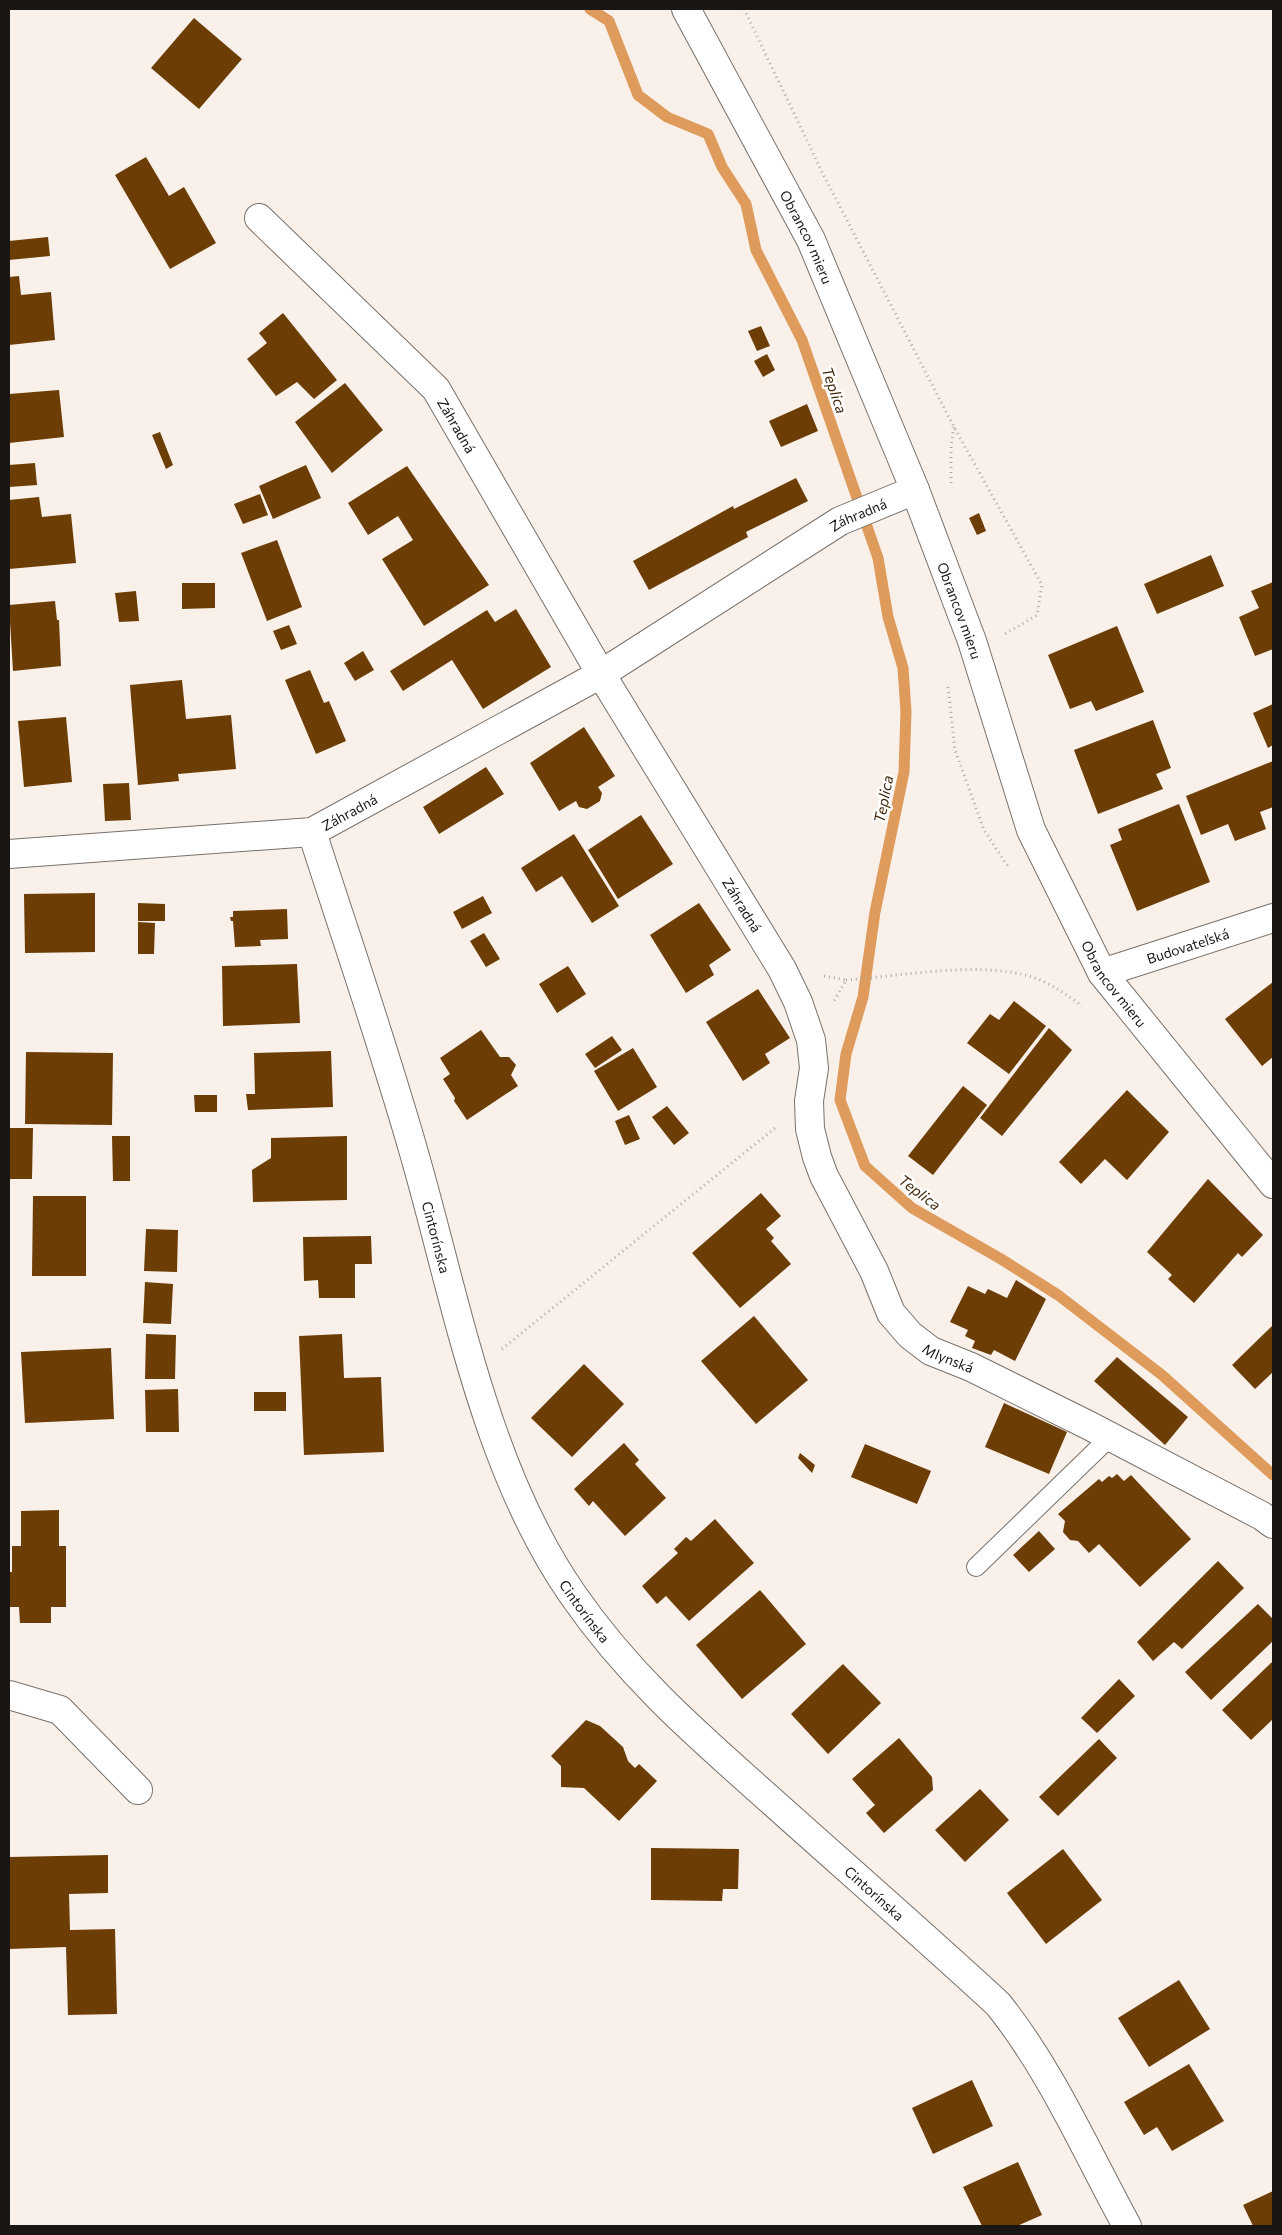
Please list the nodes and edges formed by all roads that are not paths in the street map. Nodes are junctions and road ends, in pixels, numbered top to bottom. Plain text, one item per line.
1 (686, 9) edge
2 (258, 218) dead end
3 (915, 490) junction
4 (601, 674) junction
5 (312, 832) junction
6 (9, 854) edge
7 (1273, 918) edge
8 (1102, 973) junction
9 (811, 1040) joint
10 (1273, 1184) edge
11 (1110, 1436) junction
12 (1273, 1524) edge
13 (976, 1567) dead end
14 (9, 1696) edge
15 (138, 1790) dead end
16 (1127, 2226) edge

1 - 3 street, Obrancov mieru
2 - 4 street, Záhradná
3 - 4 street, Záhradná
3 - 8 street, Obrancov mieru
4 - 5 street, Záhradná
4 - 9 street, Záhradná
5 - 6 street, Záhradná
5 - 16 street, Cintorínska
7 - 8 street, Budovateľská
8 - 10 street, Obrancov mieru
9 - 11 street, Mlynská
11 - 12 street, Mlynská
11 - 13 lane
14 - 15 street

